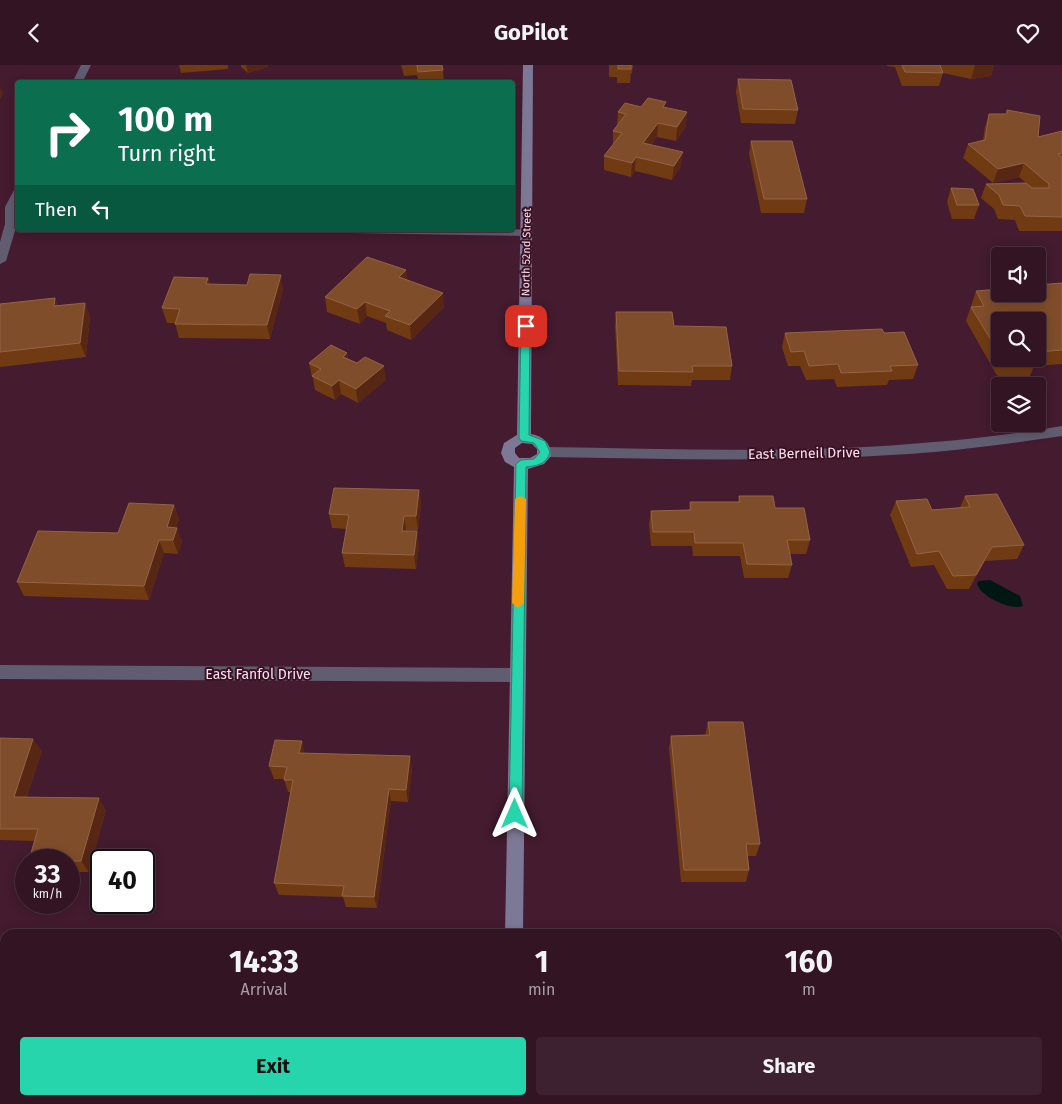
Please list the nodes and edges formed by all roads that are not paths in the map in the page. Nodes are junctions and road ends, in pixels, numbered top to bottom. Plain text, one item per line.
1 (86, 65) edge
2 (528, 65) edge
3 (78, 80) edge
4 (15, 198) edge
5 (14, 224) edge
6 (469, 232) edge
7 (527, 233) junction
8 (0, 261) edge
9 (1062, 431) edge
10 (524, 438) junction
11 (545, 452) junction
12 (521, 464) junction
13 (0, 672) edge
14 (516, 675) junction
15 (514, 929) edge

1 - 3 street
2 - 7 street, North 52nd Street
4 - 5 street
5 - 8 street
6 - 7 street
7 - 10 street, North 52nd Street
9 - 11 street, East Berneil Drive
10 - 11 street
10 - 12 street
11 - 12 street
12 - 14 street
13 - 14 street, East Fanfol Drive
14 - 15 street

